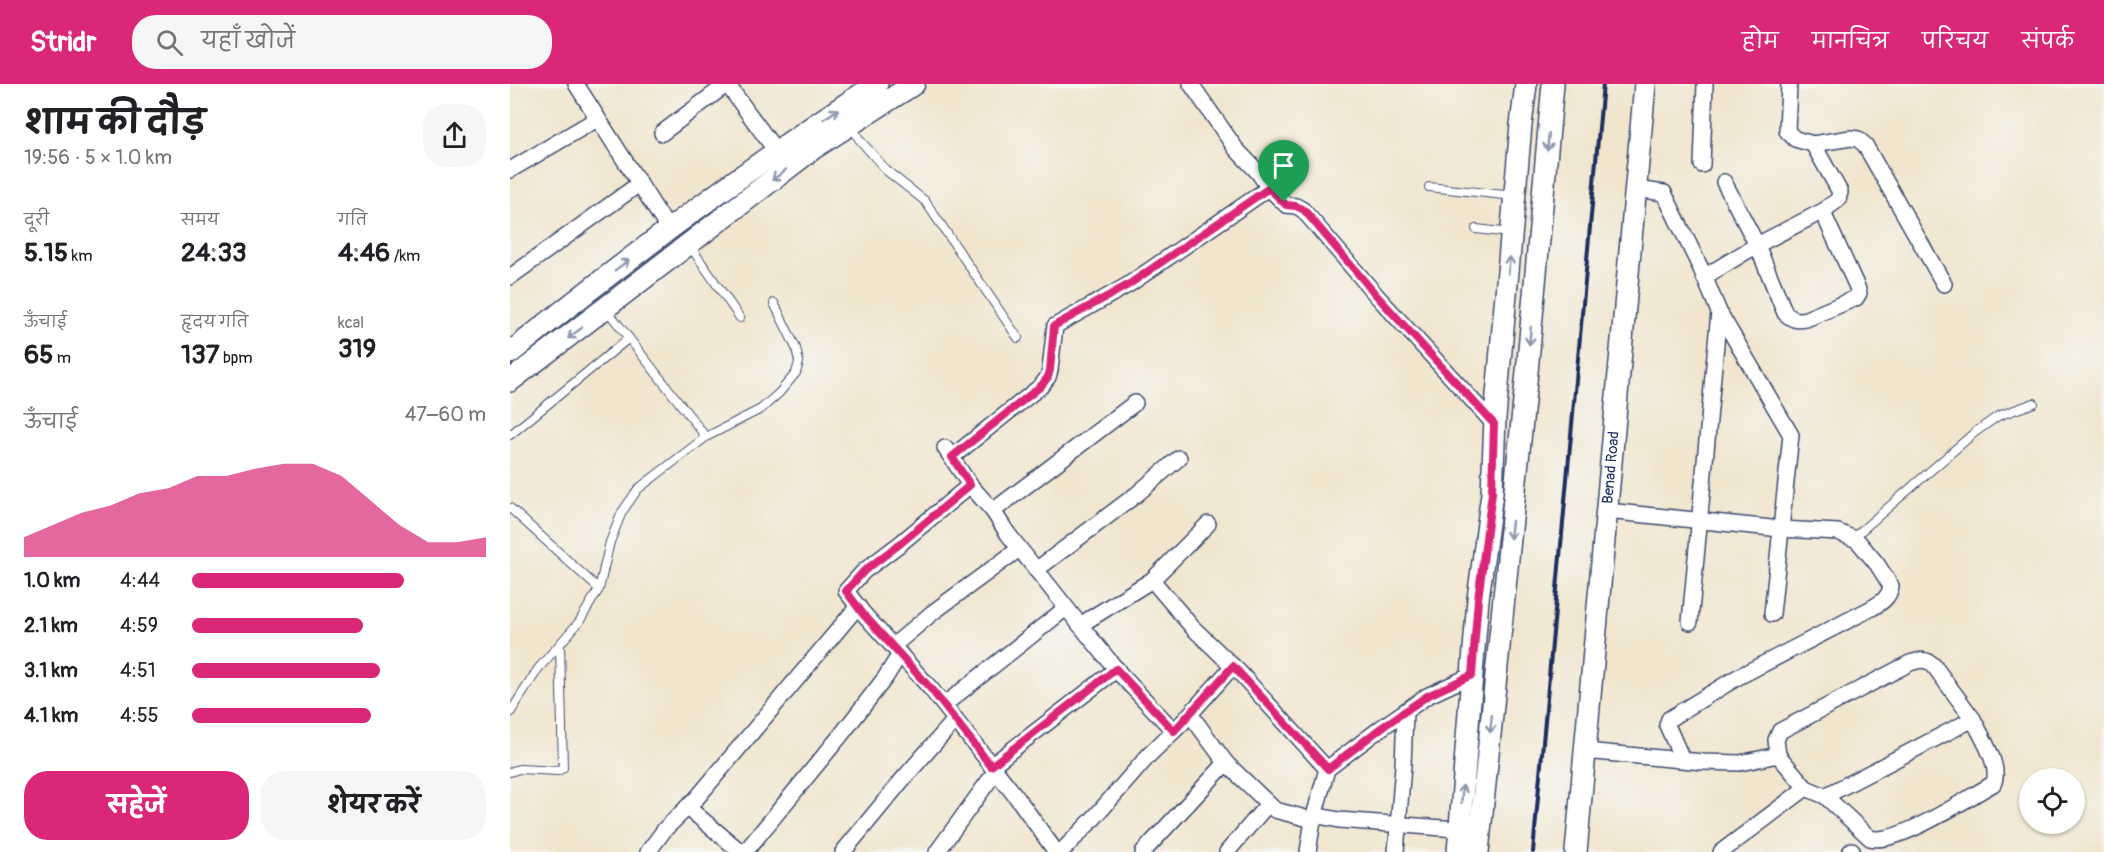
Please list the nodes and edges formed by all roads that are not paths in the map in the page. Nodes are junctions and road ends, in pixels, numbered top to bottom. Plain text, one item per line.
1 (576, 84) edge
2 (727, 84) edge
3 (877, 84) edge
4 (915, 84) edge
5 (1191, 84) edge
6 (1526, 84) edge
7 (1553, 84) edge
8 (1645, 84) edge
9 (1705, 84) edge
10 (1789, 84) edge
11 (597, 119) junction
12 (851, 124) junction
13 (662, 133) dead end
14 (1813, 144) junction
15 (790, 149) junction
16 (1702, 165) dead end
17 (510, 170) edge
18 (1724, 182) dead end
19 (639, 184) junction
20 (1429, 187) dead end
21 (1269, 188) junction
22 (1636, 189) junction
23 (1515, 196) junction
24 (1825, 210) junction
25 (1476, 229) dead end
26 (669, 230) junction
27 (1512, 233) junction
28 (689, 245) junction
29 (1757, 245) junction
30 (510, 277) edge
31 (1704, 277) junction
32 (1944, 284) dead end
33 (774, 303) dead end
34 (606, 309) junction
35 (1719, 312) junction
36 (740, 318) dead end
37 (629, 338) junction
38 (1018, 338) dead end
39 (510, 353) edge
40 (510, 381) edge
41 (1135, 403) dead end
42 (2034, 403) dead end
43 (1494, 424) junction
44 (510, 435) edge
45 (706, 437) junction
46 (1179, 458) dead end
47 (970, 485) junction
48 (510, 508) edge
49 (993, 511) junction
50 (1606, 511) junction
51 (1698, 520) junction
52 (1208, 524) dead end
53 (1781, 529) junction
54 (1853, 538) junction
55 (1019, 549) junction
56 (1036, 570) junction
57 (1152, 580) junction
58 (599, 589) junction
59 (858, 606) junction
60 (1066, 608) junction
61 (1772, 614) dead end
62 (1690, 622) dead end
63 (1080, 625) junction
64 (560, 645) junction
65 (896, 650) junction
66 (1233, 666) junction
67 (1116, 669) junction
68 (1472, 675) junction
69 (944, 705) junction
70 (1405, 711) junction
71 (510, 713) edge
72 (1190, 714) junction
73 (1973, 719) junction
74 (955, 720) junction
75 (1174, 731) junction
76 (1585, 751) junction
77 (1779, 755) junction
78 (1682, 759) junction
79 (1226, 763) junction
80 (993, 768) junction
81 (1328, 769) junction
82 (510, 772) edge
83 (1806, 788) junction
84 (1825, 796) junction
85 (1269, 804) junction
86 (687, 807) junction
87 (1313, 818) junction
88 (1397, 824) junction
89 (1472, 837) edge
90 (648, 852) edge
91 (743, 852) edge
92 (843, 852) edge
93 (937, 852) edge
94 (1056, 852) edge
95 (1061, 852) edge
96 (1143, 852) edge
97 (1227, 852) edge
98 (1308, 852) edge
99 (1396, 852) edge
100 (1458, 852) edge
101 (1576, 852) edge
102 (1721, 852) edge

1 - 11 street
2 - 13 street
2 - 15 street
15 -> 3 street
4 - 12 street
5 - 21 street
6 - 23 street
7 -> 89 street
8 - 22 street, Benad Road
9 - 16 street
10 - 14 street
11 - 17 street
11 - 19 street
12 - 15 street
12 - 38 lane
14 - 24 street
14 - 32 street
15 - 26 street
15 -> 28 street
18 - 29 street
19 - 26 street
19 - 30 street
20 - 23 lane
21 - 43 street
21 - 47 street
22 - 31 street
22 - 50 street, Benad Road
23 - 27 street
24 - 29 street
24 - 29 street
25 - 27 lane
39 -> 26 street
43 -> 27 street
28 - 34 street
28 - 36 lane
29 - 31 street
31 - 35 street
33 - 45 lane
34 - 37 lane
34 -> 40 street
35 - 51 street
35 - 53 street
37 - 44 lane
37 - 45 lane
41 - 49 street
42 - 54 lane
43 - 68 street
45 - 58 lane
46 - 56 street
47 - 49 street
47 - 59 street
48 - 58 lane
49 - 55 street
50 - 51 street
50 - 76 street, Benad Road
51 - 53 street
51 - 62 street
52 - 57 street
53 - 54 street
53 - 61 street
54 - 78 street
55 - 56 street
55 - 65 street
56 - 60 street
57 - 63 street
57 - 66 street
58 - 64 lane
59 - 65 street
59 - 86 street
60 - 63 street
60 - 69 street
63 - 67 street
64 - 71 lane
64 - 82 lane
65 - 69 street
65 - 91 street
66 - 72 street
66 - 81 street
67 - 75 street
67 - 80 street
68 - 70 street
89 -> 68 street
69 - 74 street
70 - 81 street
70 - 88 street
72 - 75 street
72 - 79 street
73 - 77 street
73 - 84 street
73 - 84 street
74 - 80 street
74 - 92 street
75 - 95 street
76 - 78 street
76 - 101 street, Benad Road
77 - 78 street
77 - 83 street
79 - 85 street
79 - 96 street
80 - 93 street
80 - 94 street
81 - 87 street
83 - 84 street
83 - 102 street
85 - 87 street
85 - 97 street
86 - 90 street
86 - 91 street
87 - 88 street
87 - 98 street
88 - 89 street
88 - 99 street
89 - 100 street

